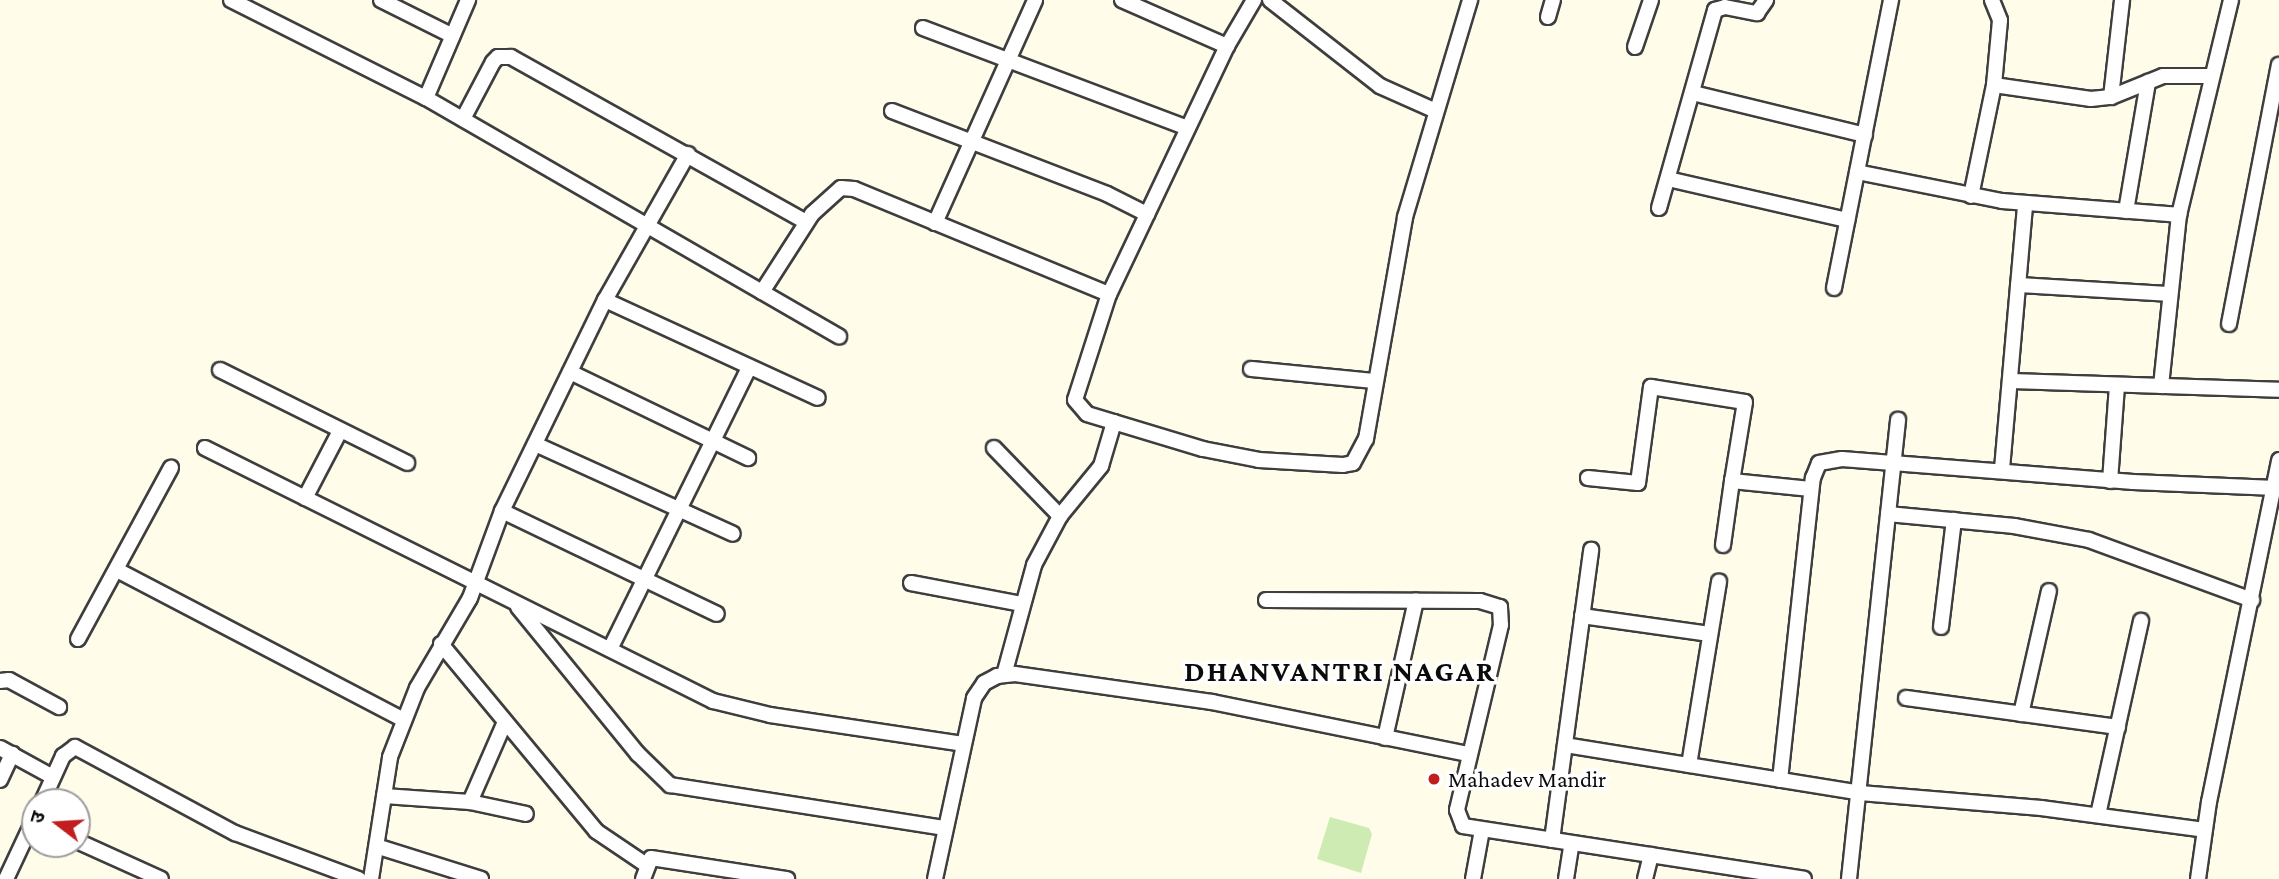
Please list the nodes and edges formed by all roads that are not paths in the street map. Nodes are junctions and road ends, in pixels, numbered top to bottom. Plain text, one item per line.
1 (231, 0) edge
2 (381, 0) edge
3 (468, 0) edge
4 (1035, 0) edge
5 (1122, 0) edge
6 (1254, 0) edge
7 (1270, 0) edge
8 (1470, 0) edge
9 (1553, 0) edge
10 (1651, 0) edge
11 (1766, 0) edge
12 (1891, 0) edge
13 (1992, 0) edge
14 (2122, 0) edge
15 (2231, 0) edge
16 (1548, 17) dead end
17 (923, 28) dead end
18 (453, 36) junction
19 (1227, 46) junction
20 (1635, 47) dead end
21 (1009, 59) junction
22 (2279, 65) edge
23 (2211, 76) junction
24 (2148, 82) junction
25 (1994, 85) junction
26 (1693, 93) junction
27 (2111, 97) junction
28 (426, 98) junction
29 (892, 111) dead end
30 (1436, 111) junction
31 (463, 119) junction
32 (1188, 128) junction
33 (1865, 135) junction
34 (972, 141) junction
35 (688, 154) junction
36 (1857, 172) junction
37 (1668, 179) junction
38 (1971, 196) junction
39 (2025, 204) junction
40 (1659, 208) dead end
41 (2126, 211) junction
42 (1147, 214) junction
43 (2179, 215) junction
44 (809, 218) junction
45 (1847, 219) junction
46 (934, 223) junction
47 (648, 225) junction
48 (2018, 285) junction
49 (1834, 288) dead end
50 (762, 292) junction
51 (1109, 294) junction
52 (2169, 294) junction
53 (605, 299) junction
54 (2229, 324) dead end
55 (839, 336) dead end
56 (749, 368) junction
57 (1251, 369) dead end
58 (220, 370) dead end
59 (570, 372) junction
60 (1374, 381) junction
61 (2011, 382) junction
62 (2117, 385) junction
63 (2161, 386) junction
64 (2279, 390) edge
65 (818, 398) dead end
66 (1898, 420) dead end
67 (1114, 422) junction
68 (339, 433) junction
69 (714, 442) junction
70 (535, 444) junction
71 (994, 448) dead end
72 (205, 449) dead end
73 (748, 458) dead end
74 (2279, 460) edge
75 (407, 463) dead end
76 (1894, 463) junction
77 (171, 468) dead end
78 (2002, 469) junction
79 (1588, 478) dead end
80 (1732, 481) junction
81 (2110, 481) junction
82 (2276, 488) junction
83 (1811, 489) junction
84 (305, 498) junction
85 (680, 510) junction
86 (502, 511) junction
87 (1888, 514) junction
88 (1060, 516) junction
89 (1954, 520) junction
90 (733, 534) dead end
91 (1723, 545) dead end
92 (1591, 550) dead end
93 (117, 570) junction
94 (644, 579) junction
95 (1718, 581) dead end
96 (911, 583) dead end
97 (475, 584) junction
98 (2049, 591) dead end
99 (1266, 600) dead end
100 (1416, 600) junction
101 (2252, 600) junction
102 (515, 603) junction
103 (1021, 604) junction
104 (717, 614) dead end
105 (1582, 616) junction
106 (2141, 621) dead end
107 (1941, 627) dead end
108 (1710, 635) junction
109 (444, 638) junction
110 (78, 639) dead end
111 (610, 649) junction
112 (1004, 675) junction
113 (0, 681) edge
114 (1906, 698) dead end
115 (59, 707) dead end
116 (2021, 714) junction
117 (404, 720) junction
118 (505, 722) junction
119 (2118, 727) junction
120 (1385, 738) junction
121 (963, 744) junction
122 (1565, 745) junction
123 (6, 751) edge
124 (1468, 754) junction
125 (1689, 765) junction
126 (53, 777) junction
127 (0, 780) edge
128 (1780, 780) junction
129 (48, 788) edge
130 (1860, 793) junction
131 (384, 796) junction
132 (470, 802) junction
133 (526, 814) dead end
134 (2098, 815) junction
135 (946, 828) junction
136 (1482, 830) junction
137 (2205, 830) junction
138 (1552, 840) junction
139 (1572, 843) junction
140 (21, 847) edge
141 (91, 847) edge
142 (379, 847) junction
143 (1651, 855) junction
144 (644, 872) edge
145 (1711, 872) edge
146 (1778, 877) edge
147 (769, 878) edge
148 (6, 879) edge
149 (161, 879) edge
150 (359, 879) edge
151 (371, 879) edge
152 (481, 879) edge
153 (787, 879) edge
154 (934, 879) edge
155 (1473, 879) edge
156 (1566, 879) edge
157 (1645, 879) edge
158 (1804, 879) edge
159 (1849, 879) edge
160 (2198, 879) edge

1 - 28 street
2 - 18 street
3 - 18 street
4 - 21 street
5 - 19 street
6 - 19 street
7 - 30 street
8 - 30 street
9 - 16 street
10 - 20 street
11 - 26 street
12 - 33 street
13 - 25 street
14 - 27 street
15 - 23 street
17 - 21 street
18 - 28 street
19 - 32 street
21 - 32 street
21 - 34 street
22 - 54 street
23 - 24 street
23 - 43 street
24 - 27 street
24 - 41 street
25 - 27 street
25 - 38 street
26 - 33 street
26 - 37 street
28 - 31 street
29 - 34 street
30 - 60 street
31 - 35 street
31 - 47 street
32 - 42 street
33 - 36 street
34 - 42 street
34 - 46 street
35 - 44 street
35 - 47 street
36 - 38 street
36 - 45 street
37 - 40 street
37 - 45 street
38 - 39 street
39 - 41 street
39 - 48 street
41 - 43 street
42 - 51 street
43 - 52 street
44 - 46 street
44 - 50 street
45 - 49 street
46 - 51 street
47 - 50 street
47 - 53 street
48 - 52 street
48 - 61 street
50 - 55 street
51 - 67 street
52 - 63 street
53 - 56 street
53 - 59 street
56 - 65 street
56 - 69 street
57 - 60 street
58 - 68 street
59 - 69 street
59 - 70 street
60 - 67 street
61 - 62 street
61 - 78 street
62 - 63 street
62 - 81 street
63 - 64 street
66 - 76 street
67 - 88 street
68 - 75 street
68 - 84 street
69 - 73 street
69 - 85 street
70 - 85 street
70 - 86 street
71 - 88 street
72 - 84 street
74 - 82 street
76 - 78 street
76 - 83 street
76 - 87 street
77 - 93 street
78 - 81 street
79 - 80 street
80 - 83 street
80 - 91 street
81 - 82 street
82 - 101 street
83 - 128 street
84 - 97 street
85 - 90 street
85 - 94 street
86 - 94 street
86 - 97 street
87 - 89 street
87 - 130 street
88 - 103 street
89 - 101 street
89 - 107 street
92 - 105 street
93 - 110 street
93 - 117 street
94 - 104 street
94 - 111 street
95 - 108 street
96 - 103 street
97 - 102 street
97 - 109 street
98 - 116 street
99 - 100 street
100 - 120 street
100 - 124 street
101 - 137 street
102 - 111 street
102 - 135 street
103 - 112 street
105 - 108 street
105 - 122 street
106 - 119 street
108 - 125 street
109 - 117 street
109 - 118 street
111 - 121 street
112 - 120 street
112 - 121 street
113 - 115 street
114 - 116 street
116 - 119 street
117 - 131 street
118 - 132 street
118 - 144 street
119 - 134 street
120 - 124 street
121 - 135 street
122 - 125 street
122 - 138 street
123 - 126 street
123 - 127 street
124 - 136 street
125 - 128 street
126 - 129 street
126 - 150 street
128 - 130 street
130 - 134 street
130 - 159 street
131 - 132 street
131 - 142 street
132 - 133 street
134 - 137 street
135 - 154 street
136 - 138 street
136 - 155 street
137 - 160 street
138 - 139 street
139 - 143 street
139 - 156 street
140 - 148 street
141 - 149 street
142 - 151 street
142 - 152 street
143 - 145 street
143 - 157 street
144 - 147 street
145 - 146 street
146 - 158 street
147 - 153 street

